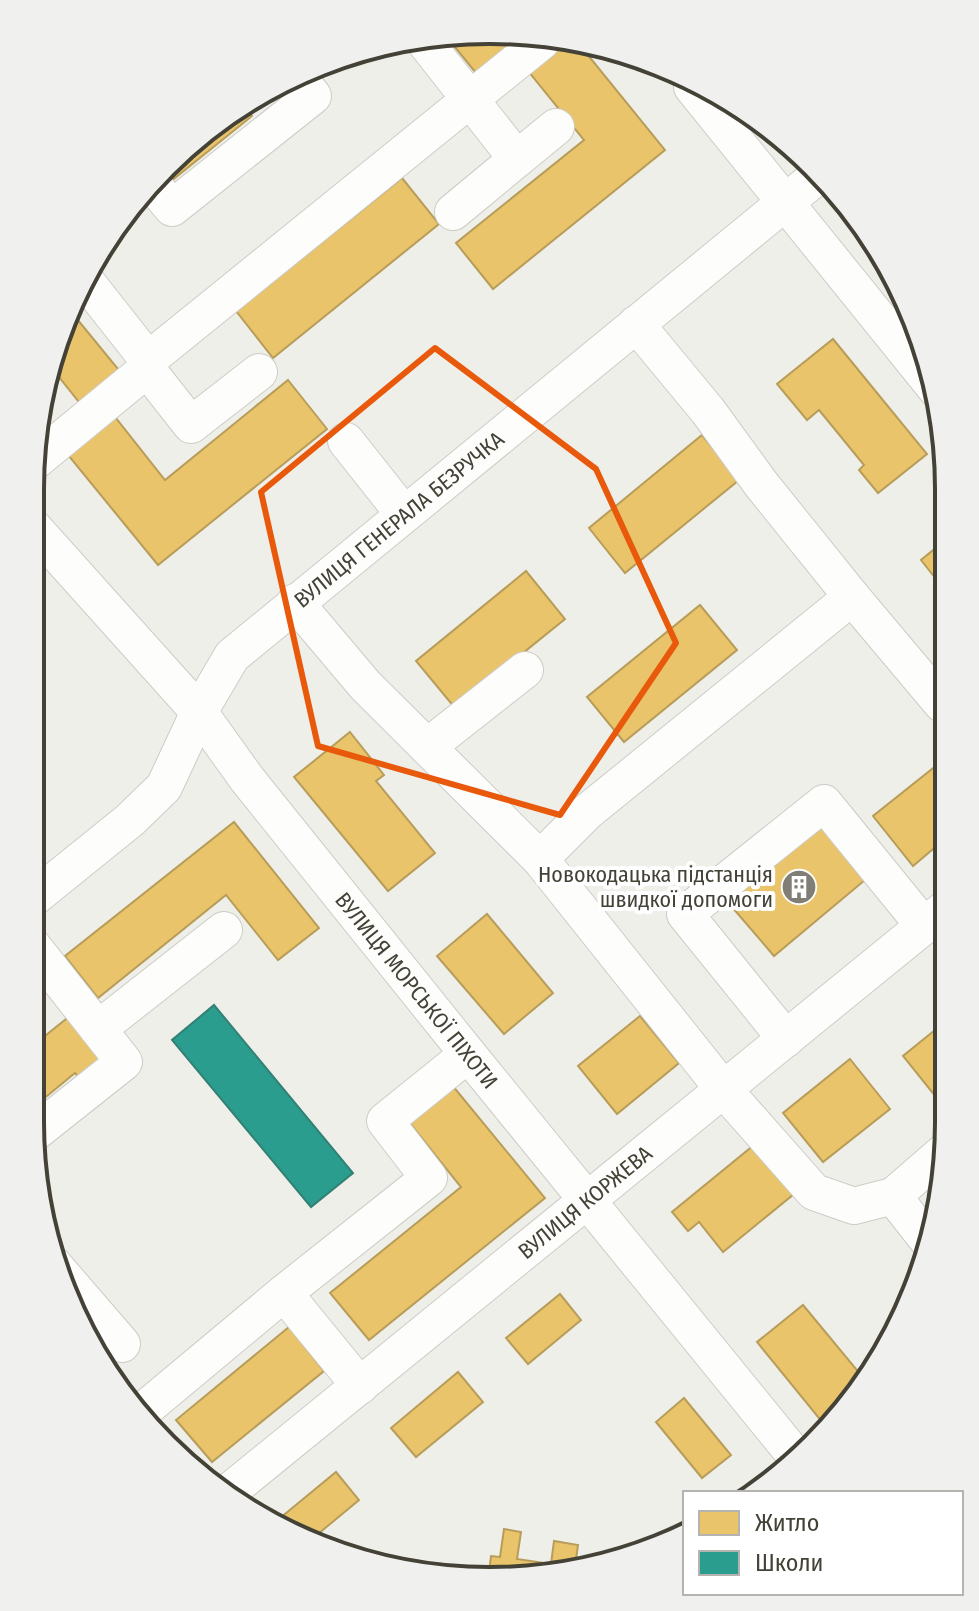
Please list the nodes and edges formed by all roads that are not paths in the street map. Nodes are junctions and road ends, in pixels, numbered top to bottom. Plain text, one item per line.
1 (535, 47) edge
2 (430, 48) edge
3 (304, 85) edge
4 (701, 98) edge
5 (470, 99) junction
6 (556, 127) dead end
7 (517, 159) junction
8 (811, 181) edge
9 (159, 192) edge
10 (785, 202) junction
11 (453, 212) dead end
12 (92, 289) edge
13 (636, 324) junction
14 (148, 364) junction
15 (917, 366) edge
16 (259, 372) dead end
17 (346, 441) dead end
18 (46, 452) edge
19 (403, 513) junction
20 (44, 539) edge
21 (852, 597) junction
22 (295, 602) junction
23 (525, 670) dead end
24 (935, 696) edge
25 (199, 712) junction
26 (427, 747) junction
27 (540, 859) junction
28 (44, 889) edge
29 (935, 917) edge
30 (224, 930) dead end
31 (44, 960) edge
32 (98, 1029) junction
33 (786, 1039) junction
34 (468, 1054) junction
35 (724, 1090) junction
36 (44, 1125) edge
37 (933, 1161) edge
38 (893, 1196) junction
39 (587, 1202) junction
40 (921, 1232) edge
41 (284, 1293) junction
42 (79, 1294) edge
43 (122, 1344) dead end
44 (360, 1386) junction
45 (148, 1407) edge
46 (790, 1450) edge
47 (235, 1487) edge

1 - 5 street
2 - 5 street
3 - 9 street
4 - 10 street
5 - 7 street
5 - 14 street
6 - 7 street
7 - 11 street
8 - 10 street, ВУЛИЦЯ ГЕНЕРАЛА БЕЗРУЧКА
10 - 13 street, ВУЛИЦЯ ГЕНЕРАЛА БЕЗРУЧКА
10 - 15 street
12 - 14 street
13 - 19 street, ВУЛИЦЯ ГЕНЕРАЛА БЕЗРУЧКА
13 - 21 street
14 - 16 street
14 - 18 street
17 - 19 street
19 - 22 street, ВУЛИЦЯ ГЕНЕРАЛА БЕЗРУЧКА
20 - 25 street, ВУЛИЦЯ МОРСЬКОЇ ПІХОТИ
21 - 24 street
21 - 27 street
22 - 25 street, ВУЛИЦЯ ГЕНЕРАЛА БЕЗРУЧКА
22 - 26 street
23 - 26 street
25 - 28 street, ВУЛИЦЯ ГЕНЕРАЛА БЕЗРУЧКА
25 - 34 street, ВУЛИЦЯ МОРСЬКОЇ ПІХОТИ
26 - 27 street
27 - 35 street
29 - 33 street, ВУЛИЦЯ КОРЖЕВА
29 - 33 street
30 - 32 street
31 - 32 street
32 - 36 street
33 - 35 street, ВУЛИЦЯ КОРЖЕВА
34 - 39 street, ВУЛИЦЯ МОРСЬКОЇ ПІХОТИ
34 - 41 street
35 - 38 street
35 - 39 street, ВУЛИЦЯ КОРЖЕВА
37 - 38 street
38 - 40 street
39 - 44 street, ВУЛИЦЯ КОРЖЕВА
39 - 46 street, ВУЛИЦЯ МОРСЬКОЇ ПІХОТИ
41 - 44 street
41 - 45 street
42 - 43 street
44 - 47 street, ВУЛИЦЯ КОРЖЕВА

